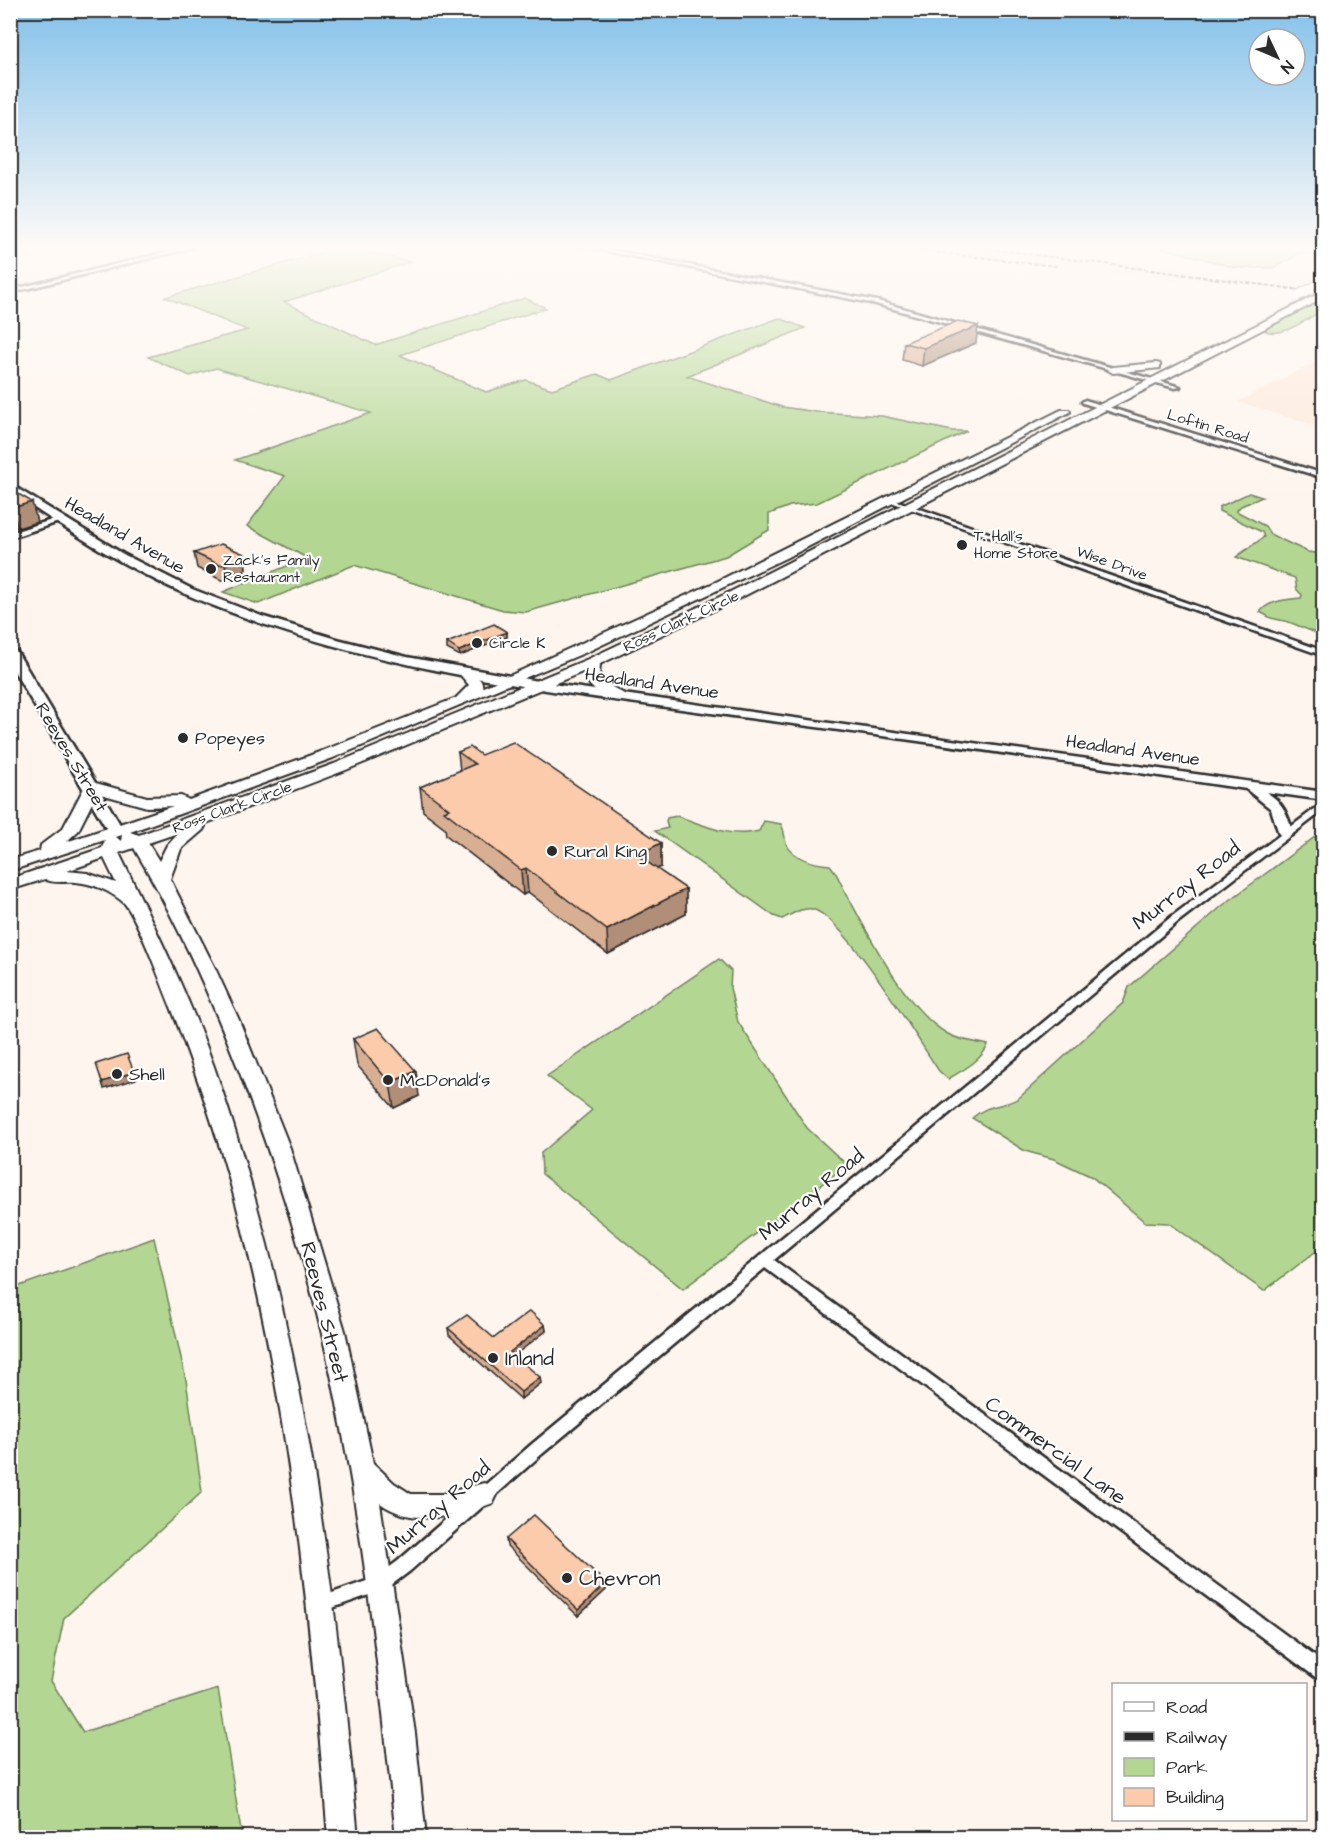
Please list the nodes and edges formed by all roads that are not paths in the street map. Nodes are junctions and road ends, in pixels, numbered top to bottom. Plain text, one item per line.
1 (980, 332) edge
2 (1249, 332) edge
3 (1113, 370) junction
4 (1131, 379) junction
5 (1153, 381) junction
6 (1177, 387) dead end
7 (1094, 402) junction
8 (1323, 476) edge
9 (10, 487) edge
10 (890, 500) junction
11 (908, 507) junction
12 (61, 519) junction
13 (10, 536) edge
14 (10, 652) edge
15 (1323, 654) edge
16 (592, 662) junction
17 (464, 671) junction
18 (514, 680) junction
19 (542, 684) junction
20 (619, 697) junction
21 (461, 701) junction
22 (1244, 784) junction
23 (92, 787) junction
24 (1323, 795) edge
25 (1323, 805) edge
26 (211, 806) junction
27 (116, 831) junction
28 (1286, 834) junction
29 (138, 841) junction
30 (109, 851) junction
31 (32, 859) junction
32 (10, 866) edge
33 (29, 878) junction
34 (161, 879) junction
35 (10, 885) edge
36 (136, 903) junction
37 (764, 1260) junction
38 (361, 1469) junction
39 (484, 1495) junction
40 (380, 1584) junction
41 (320, 1604) junction
42 (1323, 1673) edge
43 (343, 1838) edge
44 (411, 1838) edge

1 - 3 street
2 - 5 highway, Ross Clark Circle
3 - 4 street
3 - 4 highway
4 - 5 street
5 - 6 street
5 - 7 highway, Ross Clark Circle
7 - 8 street, Loftin Road
7 - 10 highway, Ross Clark Circle
7 - 11 highway, Ross Clark Circle
9 - 12 main road, Headland Avenue
10 - 11 street, Wise Drive
10 - 18 highway, Ross Clark Circle
11 - 15 street, Wise Drive
11 - 16 highway, Ross Clark Circle
12 - 13 street
12 - 17 main road, Headland Avenue
14 - 23 main road, Reeves Street
16 - 19 highway, Ross Clark Circle
16 - 20 highway
17 - 18 main road, Headland Avenue
17 - 21 highway
18 - 19 main road, Headland Avenue
18 - 21 highway, Ross Clark Circle
19 - 20 main road, Headland Avenue
19 - 26 highway, Ross Clark Circle
20 - 22 main road, Headland Avenue
21 - 26 highway, Ross Clark Circle
22 - 24 main road, Headland Avenue
22 - 28 main road
23 - 26 highway
23 - 27 main road, Reeves Street
23 - 31 highway
25 - 28 street, Murray Road
26 - 27 highway, Ross Clark Circle
26 - 29 highway, Ross Clark Circle
26 - 34 highway
27 - 29 highway, Reeves Street
27 - 30 highway, Reeves Street
27 - 31 highway, Ross Clark Circle
28 - 37 street, Murray Road
29 - 30 highway, Ross Clark Circle
29 - 34 highway, Reeves Street
30 - 33 highway, Ross Clark Circle
30 - 36 highway
31 - 32 highway, Ross Clark Circle
33 - 35 highway, Ross Clark Circle
33 - 36 highway
34 - 38 highway, Reeves Street
36 - 41 highway
37 - 39 street, Murray Road
37 - 42 street, Commercial Lane
38 - 39 highway
38 - 40 highway, Reeves Street
39 - 40 street, Murray Road
40 - 41 street, Murray Road
40 - 44 highway, Reeves Street
41 - 43 highway

